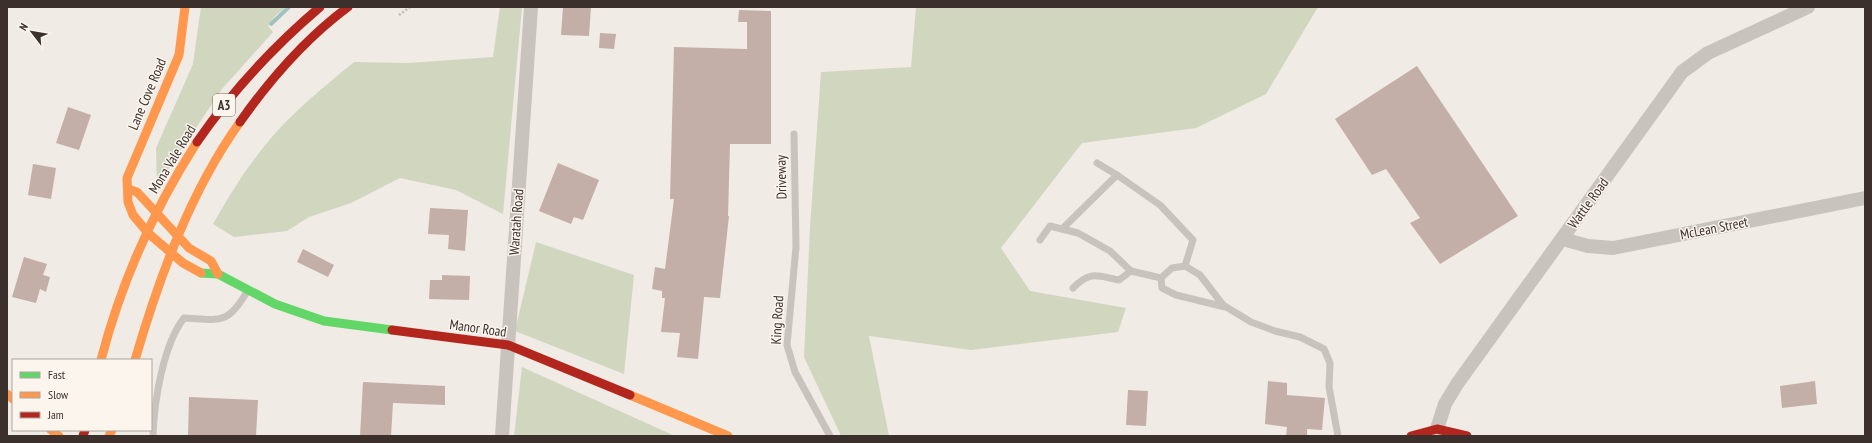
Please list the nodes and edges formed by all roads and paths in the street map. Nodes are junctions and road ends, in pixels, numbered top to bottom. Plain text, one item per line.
1 (185, 7) edge
2 (320, 7) edge
3 (348, 7) edge
4 (410, 7) edge
5 (531, 7) edge
6 (1808, 7) edge
7 (399, 15) dead end
8 (794, 134) dead end
9 (1097, 164) dead end
10 (1117, 175) junction
11 (128, 189) junction
12 (1865, 198) edge
13 (156, 213) junction
14 (795, 218) joint
15 (1062, 229) junction
16 (148, 232) junction
17 (178, 237) junction
18 (1563, 239) junction
19 (1040, 240) dead end
20 (171, 254) junction
21 (1185, 266) junction
22 (1131, 271) junction
23 (218, 274) junction
24 (1161, 278) junction
25 (1073, 288) dead end
26 (248, 290) junction
27 (1225, 307) junction
28 (508, 345) junction
29 (101, 359) edge
30 (135, 359) edge
31 (1437, 429) junction
32 (153, 436) edge
33 (502, 436) edge
34 (728, 436) edge
35 (830, 436) edge
36 (1338, 436) edge
37 (1411, 436) edge
38 (1467, 436) edge

1 - 11 main road, Lane Cove Road
2 - 13 main road, Mona Vale Road / A3
3 - 17 main road, A3
4 - 7 path
5 - 28 street, Waratah Road
6 - 18 street, Wattle Road
8 - 14 lane, Driveway
9 - 10 lane
10 - 15 lane
10 - 21 lane
11 - 13 main road
11 - 16 main road, Lane Cove Road
12 - 18 street, McLean Street
13 - 16 main road, Mona Vale Road / A3
13 - 17 main road
14 - 35 lane, King Road
15 - 19 lane
15 - 22 lane
16 - 20 main road, Lane Cove Road
16 - 29 main road, Mona Vale Road / A3
17 - 20 main road, A3
17 - 23 main road, Manor Road
18 - 31 street, Wattle Road
20 - 23 main road, Manor Road
20 - 30 main road, A3
21 - 24 lane
21 - 27 lane
22 - 24 lane
22 - 25 lane
23 - 26 main road, Manor Road
24 - 27 lane
26 - 28 main road, Manor Road
26 - 32 lane
27 - 36 lane
28 - 33 street, Waratah Road
28 - 34 main road, Manor Road
31 - 37 main road
31 - 38 main road

